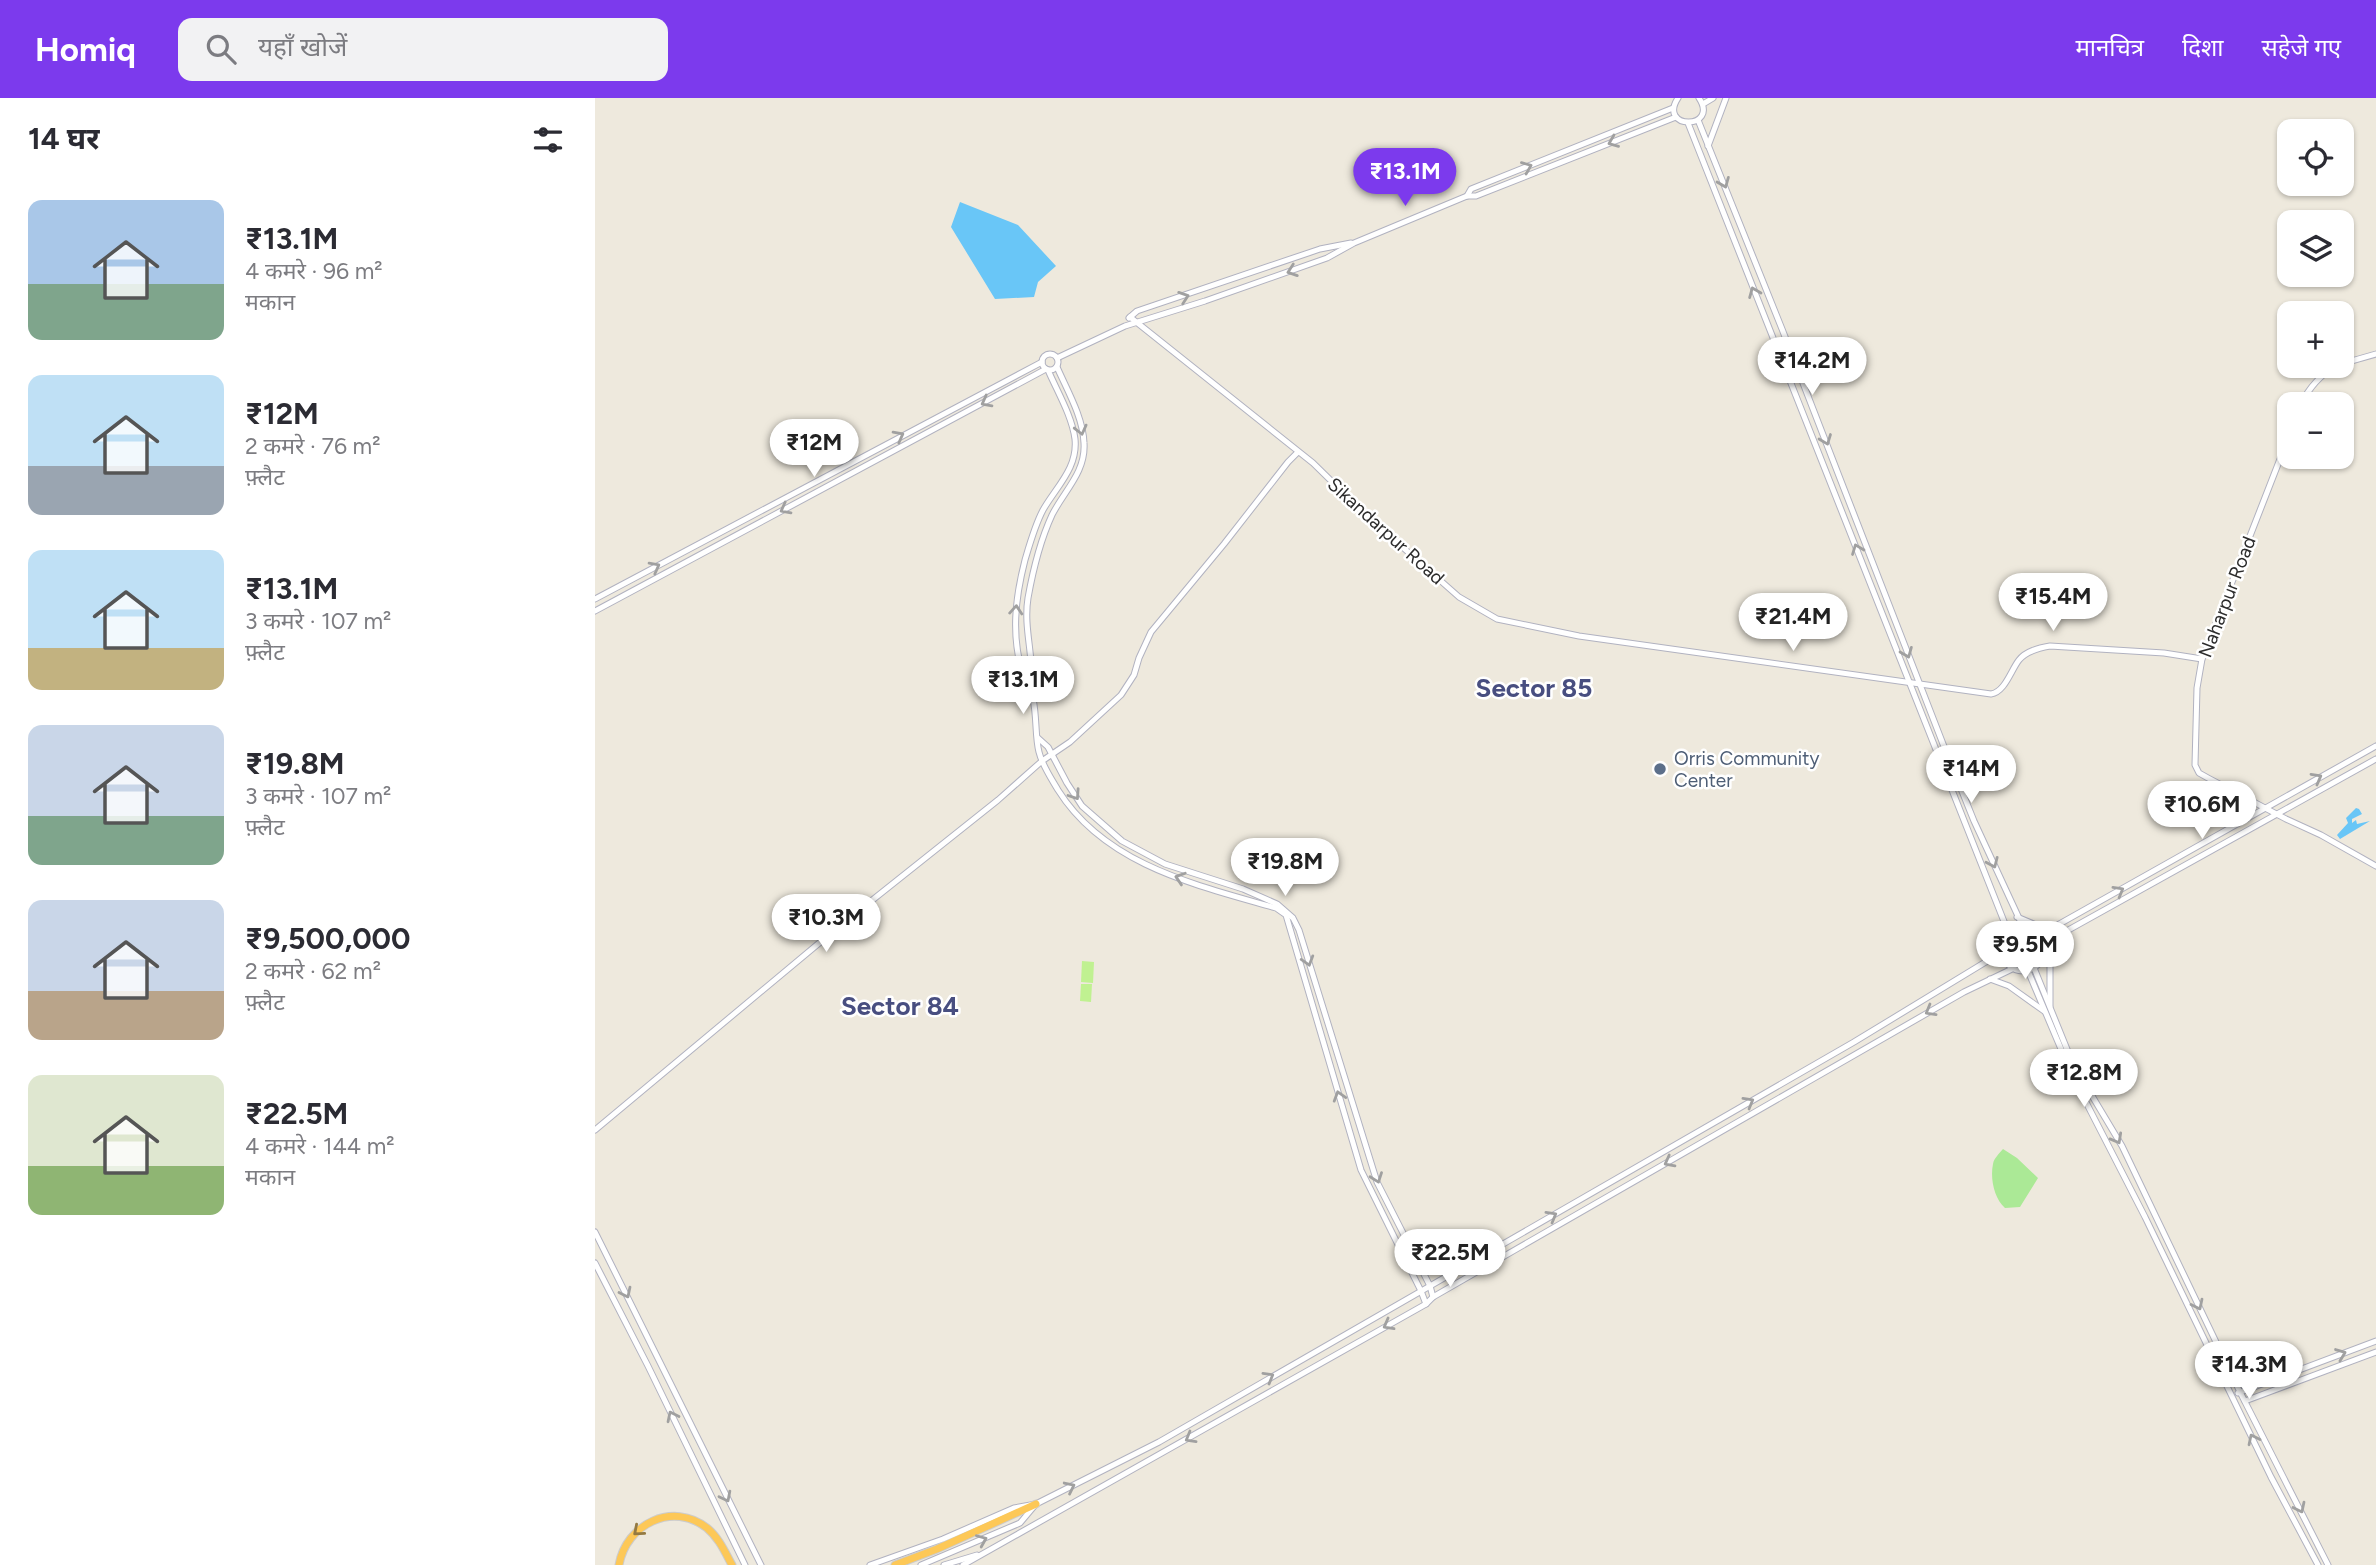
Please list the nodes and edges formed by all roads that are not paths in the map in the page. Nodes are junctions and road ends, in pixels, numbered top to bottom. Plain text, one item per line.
1 (1678, 98) edge
2 (1713, 98) edge
3 (1725, 98) edge
4 (1701, 101) edge
5 (1674, 108) junction
6 (1676, 117) junction
7 (1697, 120) junction
8 (1688, 123) junction
9 (1708, 146) junction
10 (1467, 196) junction
11 (1354, 243) junction
12 (1751, 251) junction
13 (1740, 256) junction
14 (1130, 317) junction
15 (1137, 322) junction
16 (1125, 326) junction
17 (2376, 354) edge
18 (1057, 358) junction
19 (2354, 360) edge
20 (1042, 362) junction
21 (1057, 367) junction
22 (1047, 370) junction
23 (2319, 378) edge
24 (2307, 392) edge
25 (1298, 452) junction
26 (2277, 467) edge
27 (595, 598) edge
28 (595, 611) edge
29 (2202, 659) junction
30 (1908, 681) junction
31 (1920, 683) junction
32 (1031, 690) junction
33 (1038, 738) junction
34 (2376, 746) edge
35 (1051, 755) junction
36 (2376, 759) edge
37 (1042, 761) junction
38 (2265, 808) junction
39 (2277, 815) junction
40 (2376, 866) edge
41 (2017, 917) junction
42 (2024, 929) junction
43 (2048, 930) junction
44 (2008, 935) junction
45 (2038, 936) junction
46 (2055, 940) junction
47 (2044, 949) junction
48 (2002, 952) junction
49 (2012, 969) junction
50 (2031, 970) junction
51 (1990, 979) junction
52 (2048, 1011) junction
53 (1709, 1126) junction
54 (595, 1130) edge
55 (1715, 1136) junction
56 (595, 1232) edge
57 (595, 1264) edge
58 (1430, 1286) junction
59 (1421, 1291) junction
60 (1433, 1297) junction
61 (1426, 1304) junction
62 (2376, 1341) edge
63 (2376, 1352) edge
64 (2240, 1392) junction
65 (2231, 1396) junction
66 (2245, 1401) junction
67 (2236, 1405) junction
68 (1036, 1504) junction
69 (984, 1553) junction
70 (619, 1565) edge
71 (731, 1565) edge
72 (745, 1565) edge
73 (761, 1565) edge
74 (870, 1565) edge
75 (895, 1565) edge
76 (921, 1565) edge
77 (944, 1565) edge
78 (963, 1565) edge
79 (2318, 1565) edge
80 (2328, 1565) edge

1 - 5 street
2 - 4 street
3 - 9 street
4 - 7 street
5 - 6 street
10 -> 5 street
6 - 8 street
6 -> 10 street
7 - 8 street
7 - 9 street
8 - 13 street
9 -> 12 street
10 - 11 street
14 -> 11 street
11 -> 15 street
12 - 13 street
12 -> 31 street
30 -> 13 street
14 - 15 street, Sikandarpur Road
14 - 16 street
15 - 16 street
15 - 25 street, Sikandarpur Road
16 - 18 street
17 - 19 street
18 - 20 street
18 - 21 street
20 - 22 street
27 -> 20 street
21 - 22 street
21 -> 32 street
22 -> 28 street
32 -> 22 street
23 - 24 street
25 - 30 street, Sikandarpur Road
25 - 35 street
26 - 29 street, Naharpur Road
29 - 31 street, Sikandarpur Road
29 - 38 street, Naharpur Road
30 - 31 street, Sikandarpur Road
30 - 44 street
31 -> 41 street
32 - 33 street
33 - 35 street
33 - 37 street
38 -> 34 street
35 - 37 street
35 -> 58 street
36 - 39 street
37 - 54 street
59 -> 37 street
38 - 39 street, Naharpur Road
43 -> 38 street
39 - 40 street, Naharpur Road
39 - 46 street
41 - 42 street
41 - 43 street
42 - 44 street
42 - 45 street
43 - 45 street
44 - 48 street
45 - 47 street
46 - 47 street
46 - 52 street
47 - 50 street
48 - 49 street
53 -> 48 street
49 - 50 street
49 - 51 street
50 - 52 street
51 - 52 street
51 -> 55 street
52 -> 64 street
52 - 65 street
53 - 55 street
58 -> 53 street
55 -> 60 street
56 -> 73 street
72 -> 57 street
58 - 59 street
58 - 60 street
59 - 61 street
68 -> 59 street
60 - 61 street
61 -> 69 street
64 -> 62 street
63 - 66 street
64 - 65 street
64 - 66 street
65 - 67 street
66 - 67 street
66 -> 80 street
79 -> 67 street
68 - 74 street
68 - 75 highway
76 -> 68 street
69 - 77 street
69 - 78 street
71 -> 70 highway

